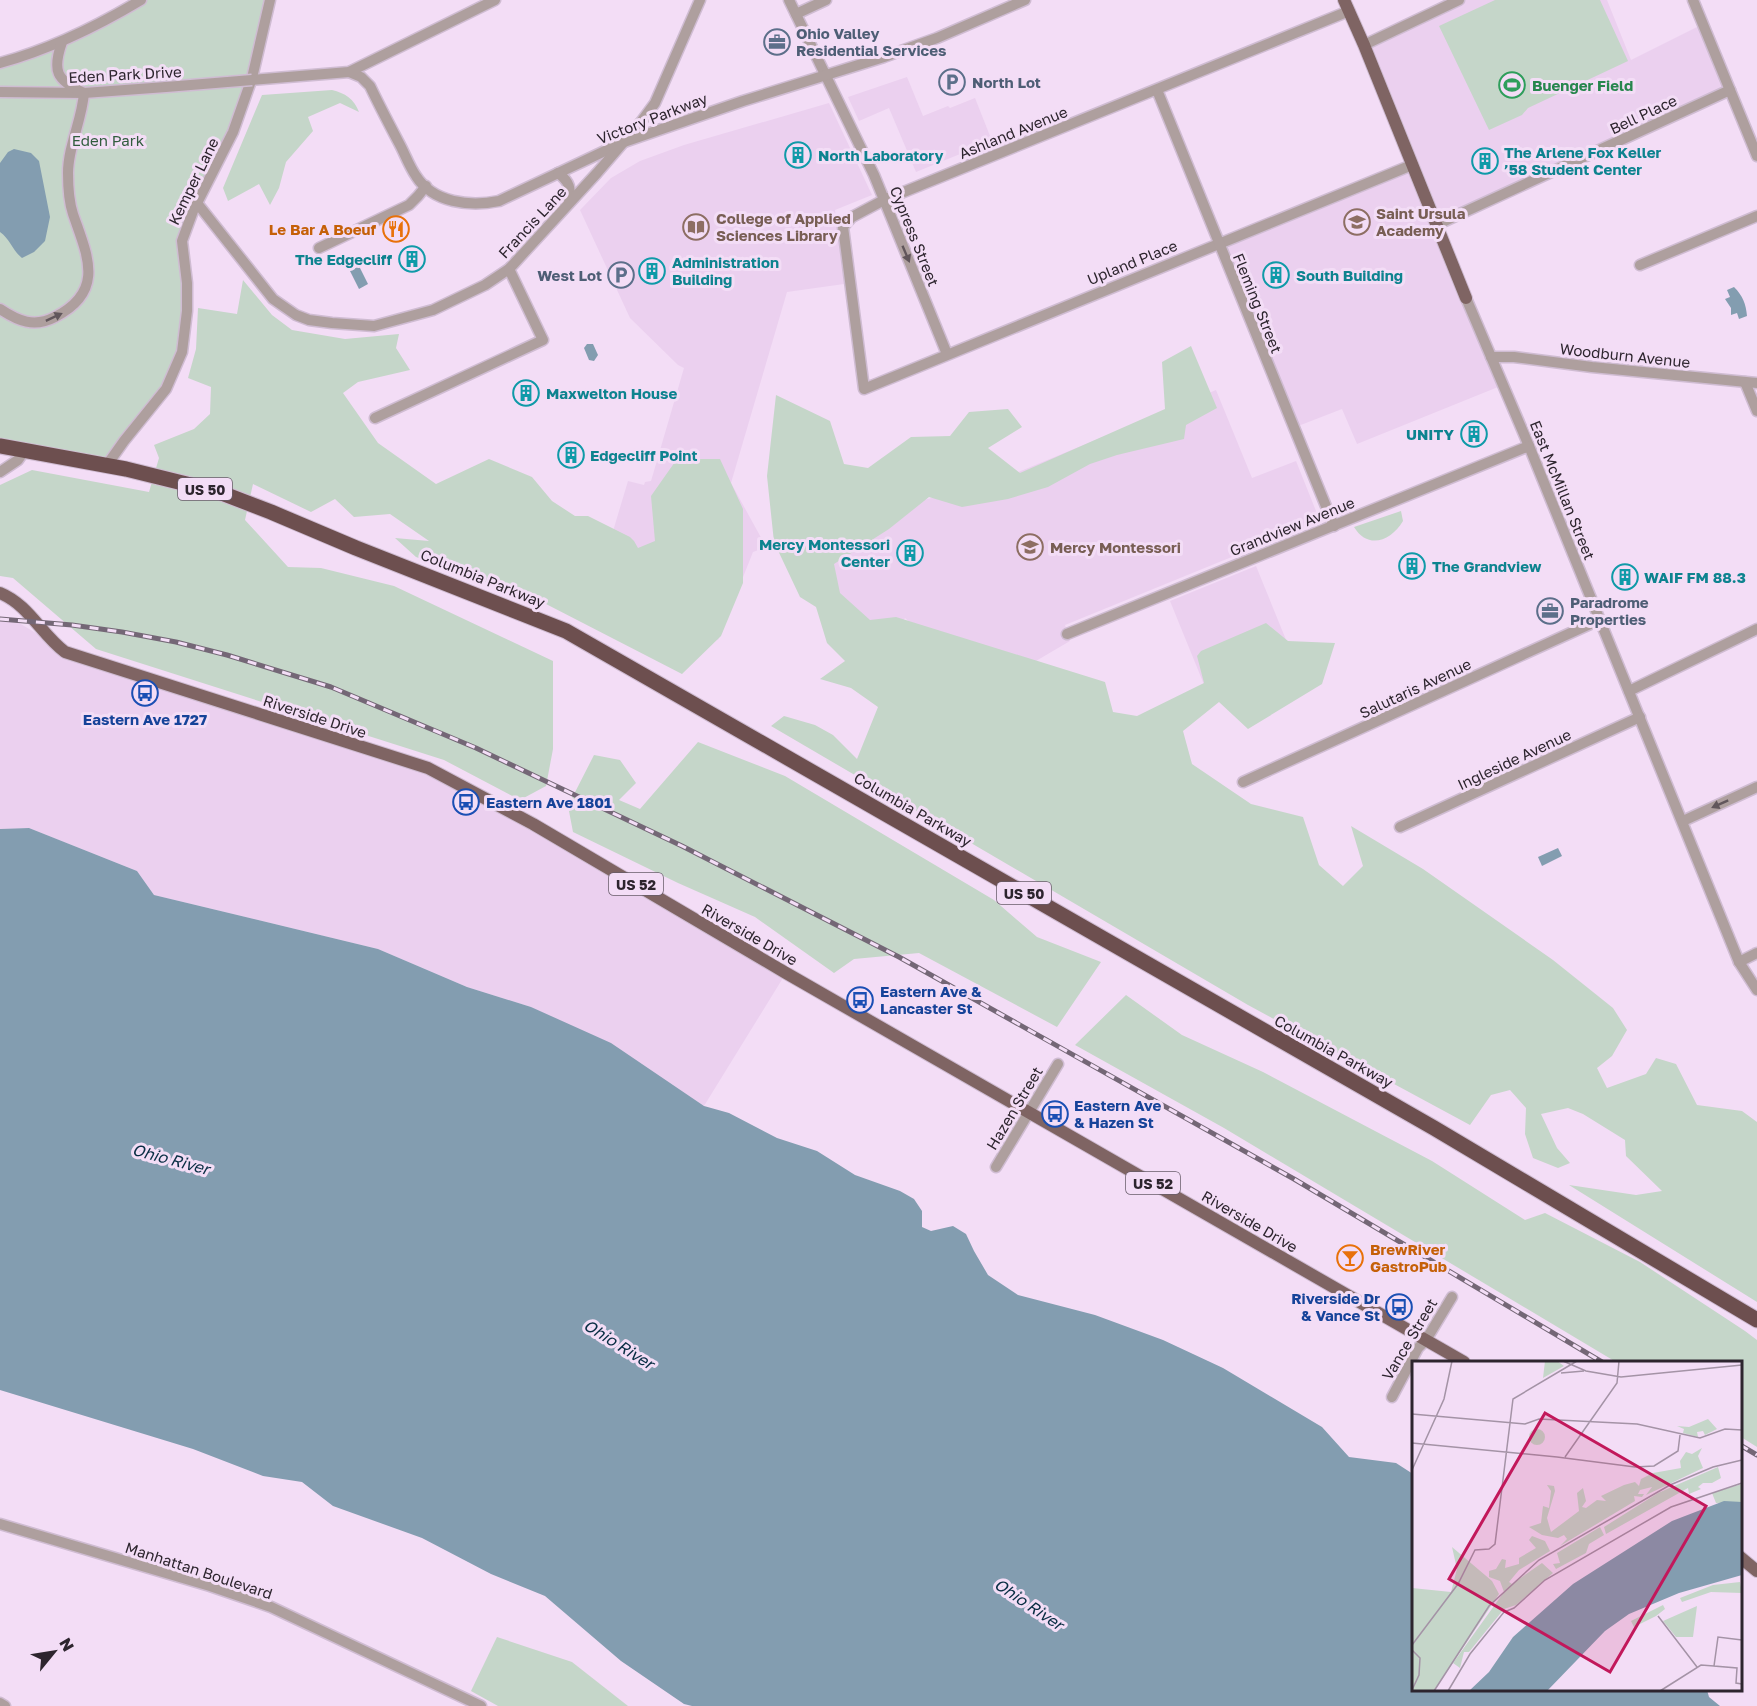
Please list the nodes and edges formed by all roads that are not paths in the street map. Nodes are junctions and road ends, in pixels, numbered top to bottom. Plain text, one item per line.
1 (141, 0) edge
2 (270, 0) edge
3 (495, 0) edge
4 (700, 0) edge
5 (789, 0) edge
6 (826, 0) edge
7 (1025, 0) edge
8 (1459, 0) edge
9 (1692, 0) edge
10 (1346, 6) edge
11 (796, 14) junction
12 (62, 42) junction
13 (1364, 45) junction
14 (0, 63) edge
15 (349, 72) junction
16 (826, 76) junction
17 (1157, 90) junction
18 (1730, 90) junction
19 (0, 92) edge
20 (84, 93) junction
21 (624, 142) junction
22 (1757, 156) edge
23 (1412, 165) junction
24 (558, 173) junction
25 (426, 186) junction
26 (884, 200) junction
27 (197, 203) junction
28 (570, 203) junction
29 (1757, 216) edge
30 (1436, 225) junction
31 (1218, 243) junction
32 (319, 248) dead end
33 (1640, 265) dead end
34 (509, 269) junction
35 (1466, 298) joint
36 (0, 309) edge
37 (947, 354) junction
38 (1491, 357) junction
39 (1745, 382) junction
40 (1757, 383) edge
41 (864, 389) joint
42 (1757, 411) edge
43 (375, 418) dead end
44 (0, 446) edge
45 (1529, 446) junction
46 (25, 450) junction
47 (107, 465) junction
48 (0, 472) edge
49 (1334, 526) junction
50 (0, 593) edge
51 (1599, 620) junction
52 (1757, 629) edge
53 (1067, 634) dead end
54 (1629, 691) junction
55 (1640, 717) junction
56 (1244, 782) dead end
57 (1757, 788) edge
58 (1683, 821) junction
59 (1400, 827) dead end
60 (1757, 953) edge
61 (1739, 962) junction
62 (1757, 990) edge
63 (1058, 1064) dead end
64 (1029, 1112) junction
65 (996, 1167) dead end
66 (1452, 1297) dead end
67 (1757, 1320) edge
68 (1426, 1340) junction
69 (1462, 1361) edge
70 (1392, 1397) dead end
71 (0, 1524) edge
72 (1742, 1559) edge
73 (1757, 1571) edge
74 (0, 1703) edge
75 (5, 1706) edge
76 (481, 1706) edge

1 - 12 street
2 - 27 street, Kemper Lane
3 - 15 street
4 - 21 street, Francis Lane
5 - 11 street, Cypress Street
6 - 11 street
7 - 16 street, Victory Parkway
8 - 13 street
9 - 18 street
10 - 13 main road, East McMillan Street
10 - 17 street, Ashland Avenue
11 - 16 street, Cypress Street
12 - 14 street
12 - 20 street
13 - 23 main road, East McMillan Street
15 - 20 street, Eden Park Drive, bridge
15 - 25 street, Victory Parkway
16 - 21 street, Victory Parkway
16 - 26 street, Cypress Street
17 - 26 street, Ashland Avenue
17 - 31 street, Fleming Street
18 - 22 street
18 - 30 street, Bell Place
19 - 20 street, Eden Park Drive
36 -> 20 street
21 - 24 street, Victory Parkway
21 - 28 street, Francis Lane
23 - 30 main road, East McMillan Street
23 - 31 street, Upland Place
24 - 25 street, Victory Parkway
24 - 28 street
25 - 32 street
26 -> 37 street, Cypress Street
26 - 41 street, Ashland Avenue
27 - 34 street, Francis Lane
27 - 47 street, Kemper Lane
28 - 34 street, Francis Lane
29 - 33 street
30 - 35 main road, East McMillan Street
31 - 37 street, Upland Place
31 - 49 street, Fleming Street
34 - 43 street
35 - 38 street, East McMillan Street
37 - 41 street, Upland Place
38 - 39 street, Woodburn Avenue
38 - 45 street, East McMillan Street
39 - 40 street, Woodburn Avenue
39 - 42 street
44 - 46 highway, Columbia Parkway / US 50
45 - 49 street, Grandview Avenue
45 - 51 street, East McMillan Street
46 - 47 highway, Columbia Parkway / US 50
46 - 48 street
47 - 67 highway, Columbia Parkway / US 50
49 - 53 street, Grandview Avenue
50 - 64 main road, Riverside Drive / US 52
51 - 54 street, East McMillan Street
51 - 56 street, Salutaris Avenue
52 - 54 street
54 - 55 street, East McMillan Street
55 - 58 street, East McMillan Street
55 - 59 street, Ingleside Avenue
57 -> 58 street
58 - 61 street, East McMillan Street
60 - 61 street
61 - 62 street, East McMillan Street
63 - 64 street, Hazen Street
64 - 65 street, Hazen Street
64 - 68 main road, Riverside Drive / US 52
66 - 68 street, Vance Street
68 - 69 main road, Riverside Drive / US 52
68 - 70 street, Vance Street
71 - 76 street, Manhattan Boulevard
72 - 73 main road
74 - 75 street

